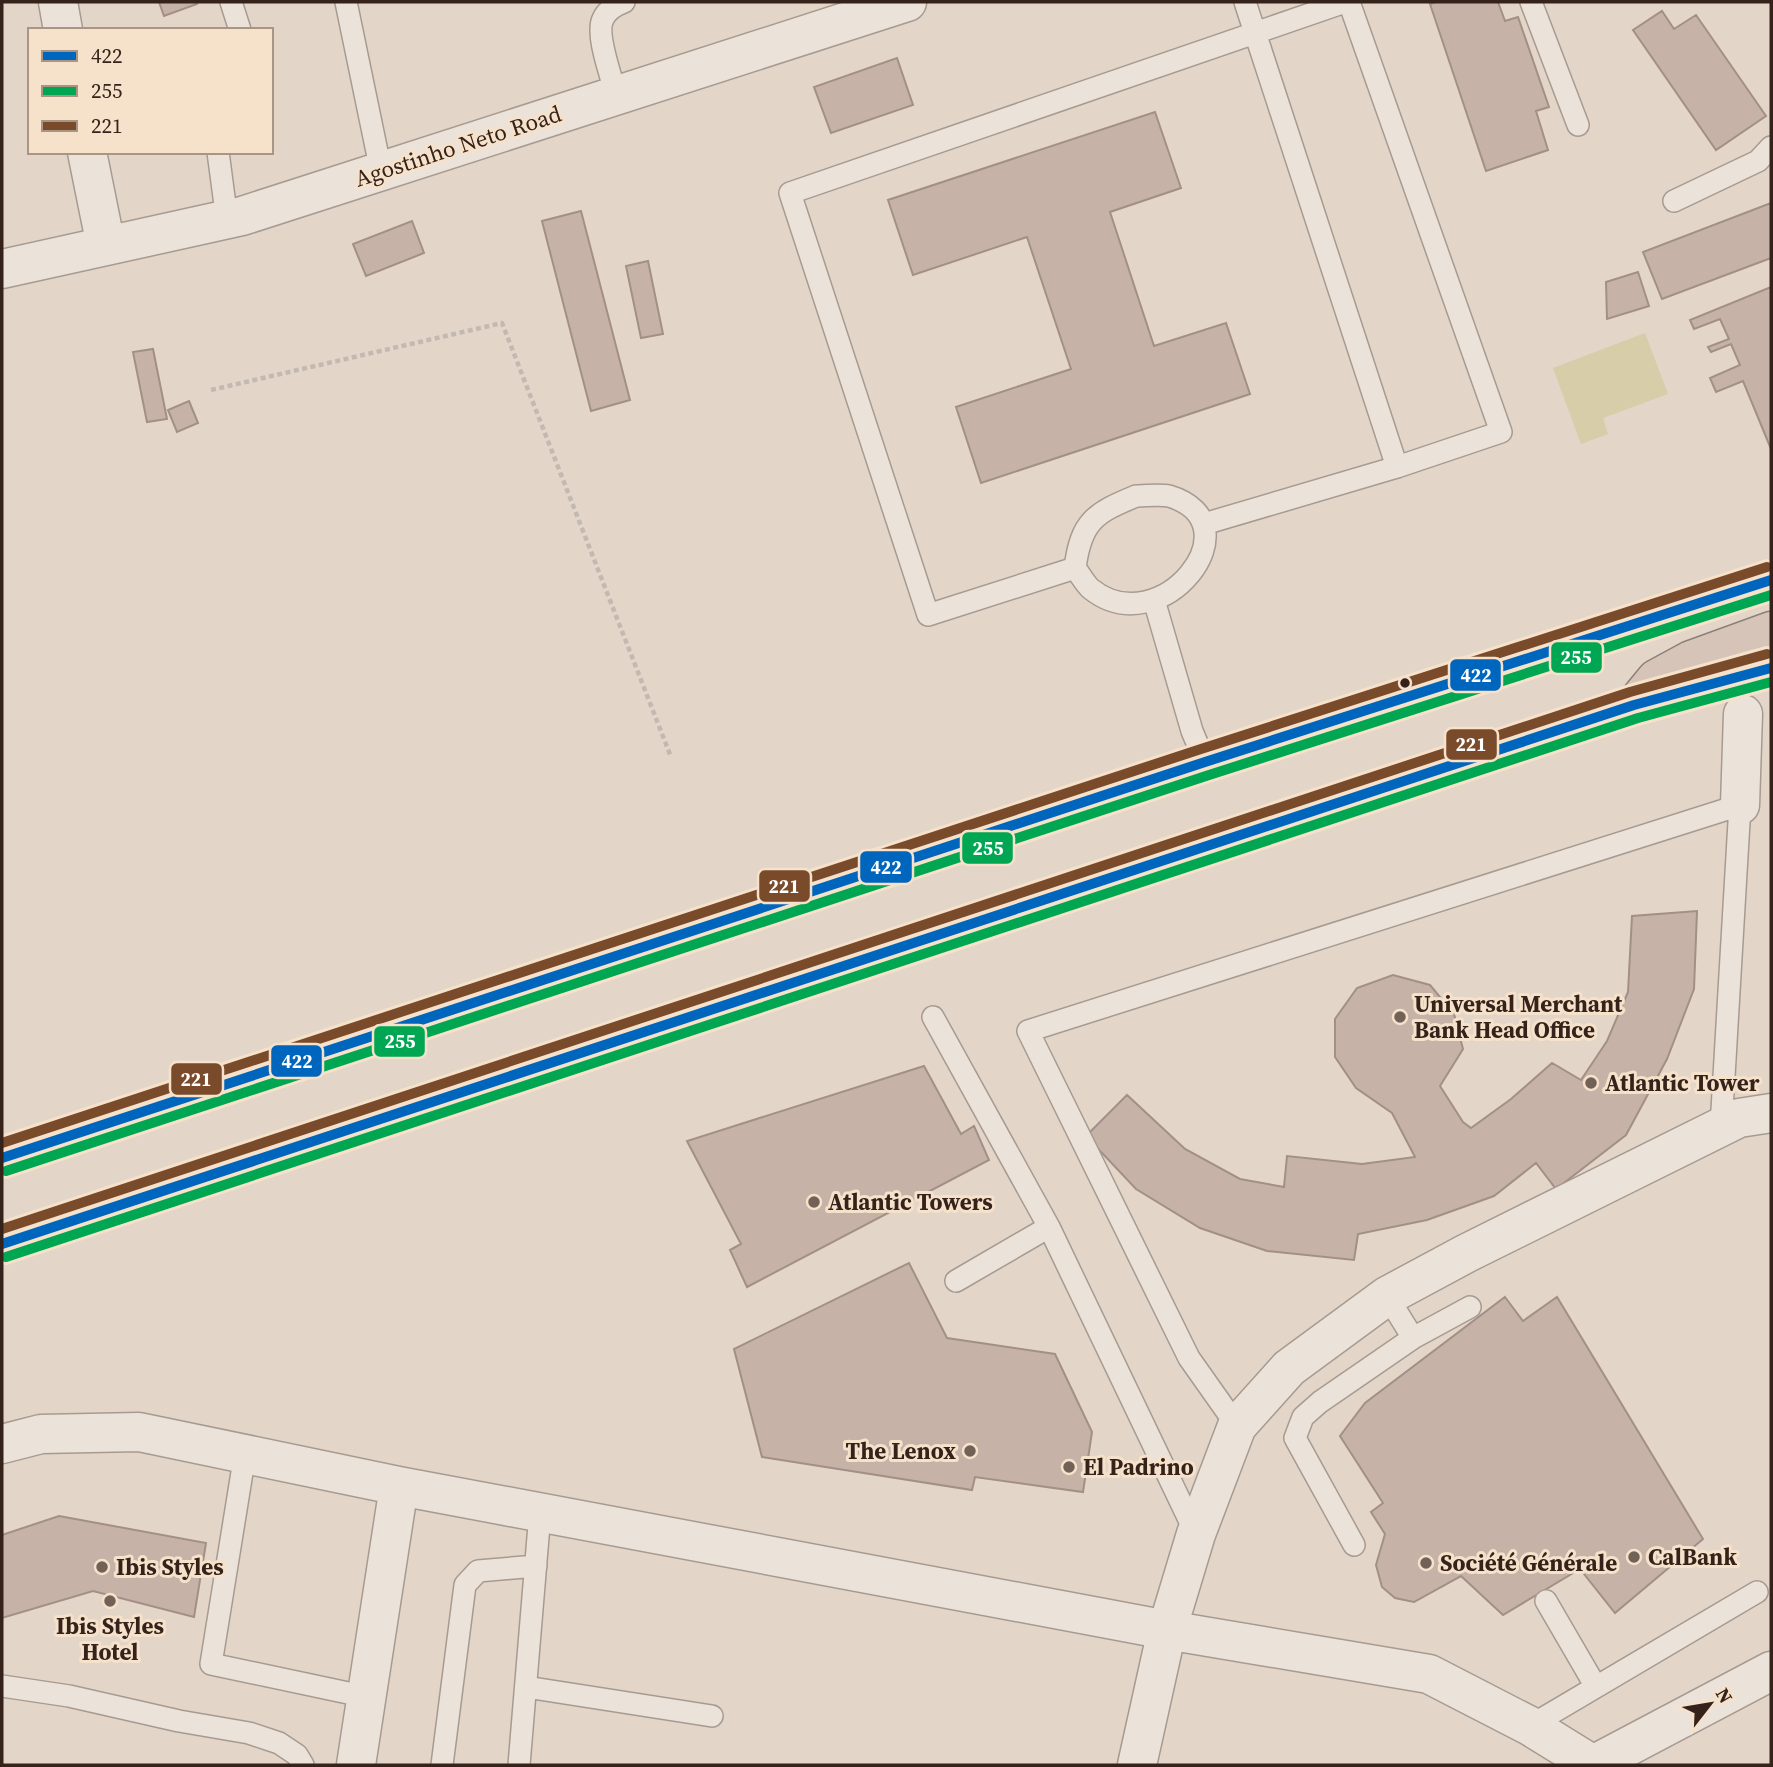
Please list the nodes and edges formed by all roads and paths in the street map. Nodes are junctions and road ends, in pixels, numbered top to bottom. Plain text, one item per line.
1 (58, 2) edge
2 (231, 2) edge
3 (346, 2) edge
4 (624, 2) edge
5 (907, 2) edge
6 (1245, 2) edge
7 (1347, 2) edge
8 (1531, 2) edge
9 (63, 28) edge
10 (239, 28) edge
11 (1254, 33) junction
12 (616, 95) junction
13 (1578, 125) dead end
14 (1771, 147) edge
15 (88, 154) edge
16 (218, 154) edge
17 (381, 171) junction
18 (1674, 201) dead end
19 (227, 220) junction
20 (106, 246) junction
21 (2, 269) edge
22 (211, 390) dead end
23 (1397, 467) junction
24 (1204, 524) junction
25 (1075, 568) junction
26 (1771, 580) edge
27 (1154, 600) junction
28 (1771, 631) edge
29 (1771, 667) edge
30 (1634, 705) junction
31 (1743, 714) dead end
32 (671, 757) dead end
33 (1205, 762) junction
34 (1740, 805) junction
35 (933, 1017) dead end
36 (1771, 1113) edge
37 (1721, 1127) junction
38 (2, 1158) edge
39 (1049, 1227) junction
40 (2, 1244) edge
41 (956, 1281) dead end
42 (1387, 1296) junction
43 (1470, 1307) dead end
44 (1413, 1338) junction
45 (1237, 1426) junction
46 (2, 1444) edge
47 (245, 1454) junction
48 (399, 1486) junction
49 (540, 1513) junction
50 (1196, 1534) junction
51 (1354, 1545) dead end
52 (536, 1566) junction
53 (1757, 1592) dead end
54 (1546, 1601) dead end
55 (1167, 1630) junction
56 (1771, 1671) edge
57 (2, 1686) edge
58 (526, 1687) junction
59 (1596, 1687) junction
60 (367, 1697) junction
61 (712, 1716) dead end
62 (1530, 1726) junction
63 (303, 1765) edge
64 (356, 1765) edge
65 (442, 1765) edge
66 (519, 1765) edge
67 (1137, 1765) edge
68 (1593, 1765) edge

1 - 9 street
2 - 10 lane
3 - 17 lane
4 - 12 lane
5 - 12 street, Agostinho Neto Road
6 - 11 lane
7 - 11 lane
7 - 23 lane
8 - 13 lane
11 - 23 lane
11 - 25 lane
12 - 17 street, Agostinho Neto Road
14 - 18 lane
15 - 20 street
16 - 19 lane
17 - 19 street, Agostinho Neto Road
19 - 20 street, Agostinho Neto Road
20 - 21 street, Agostinho Neto Road
22 - 32 path
23 - 24 lane
24 - 25 lane
24 - 27 lane
25 - 27 lane
26 - 33 highway
27 - 33 lane
28 - 30 highway
29 - 30 highway
30 - 40 highway
31 - 34 street
33 - 38 highway
34 - 37 lane
34 - 45 lane
35 - 39 lane
36 - 37 street
37 - 42 street
39 - 41 lane
39 - 50 lane
42 - 44 lane
42 - 45 street
43 - 44 lane
44 - 51 lane
45 - 50 street
46 - 47 street
47 - 48 street
47 - 60 lane
48 - 49 street
48 - 60 street
49 - 52 lane
49 - 55 street
50 - 55 street
52 - 58 lane
52 - 65 lane
53 - 59 lane
54 - 59 lane
55 - 62 street
55 - 67 street
56 - 68 street
57 - 63 lane
58 - 61 lane
58 - 66 lane
59 - 62 lane
60 - 64 street
62 - 68 street

